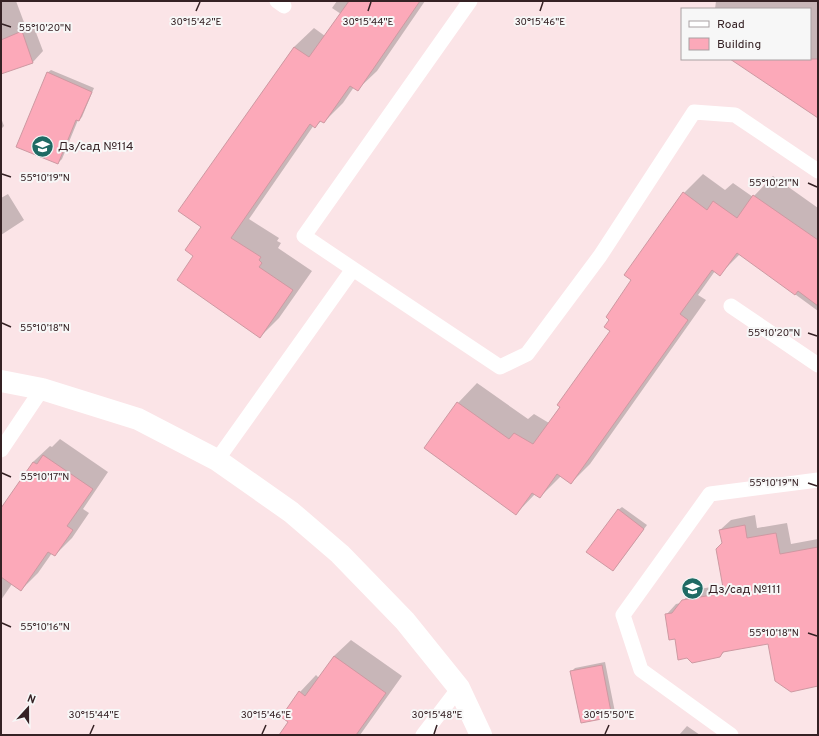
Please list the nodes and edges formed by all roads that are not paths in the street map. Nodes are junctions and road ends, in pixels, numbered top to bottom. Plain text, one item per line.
1 (470, 1) edge
2 (818, 171) edge
3 (353, 269) junction
4 (731, 306) dead end
5 (818, 365) edge
6 (1, 381) edge
7 (42, 390) junction
8 (1, 450) edge
9 (217, 460) junction
10 (818, 480) edge
11 (458, 688) junction
12 (423, 735) edge
13 (481, 735) edge
14 (731, 735) edge

1 - 3 lane
2 - 3 lane
3 - 9 lane
4 - 5 lane
6 - 7 street
7 - 8 lane
7 - 9 street
9 - 11 street
10 - 14 lane
11 - 12 lane
11 - 13 street

